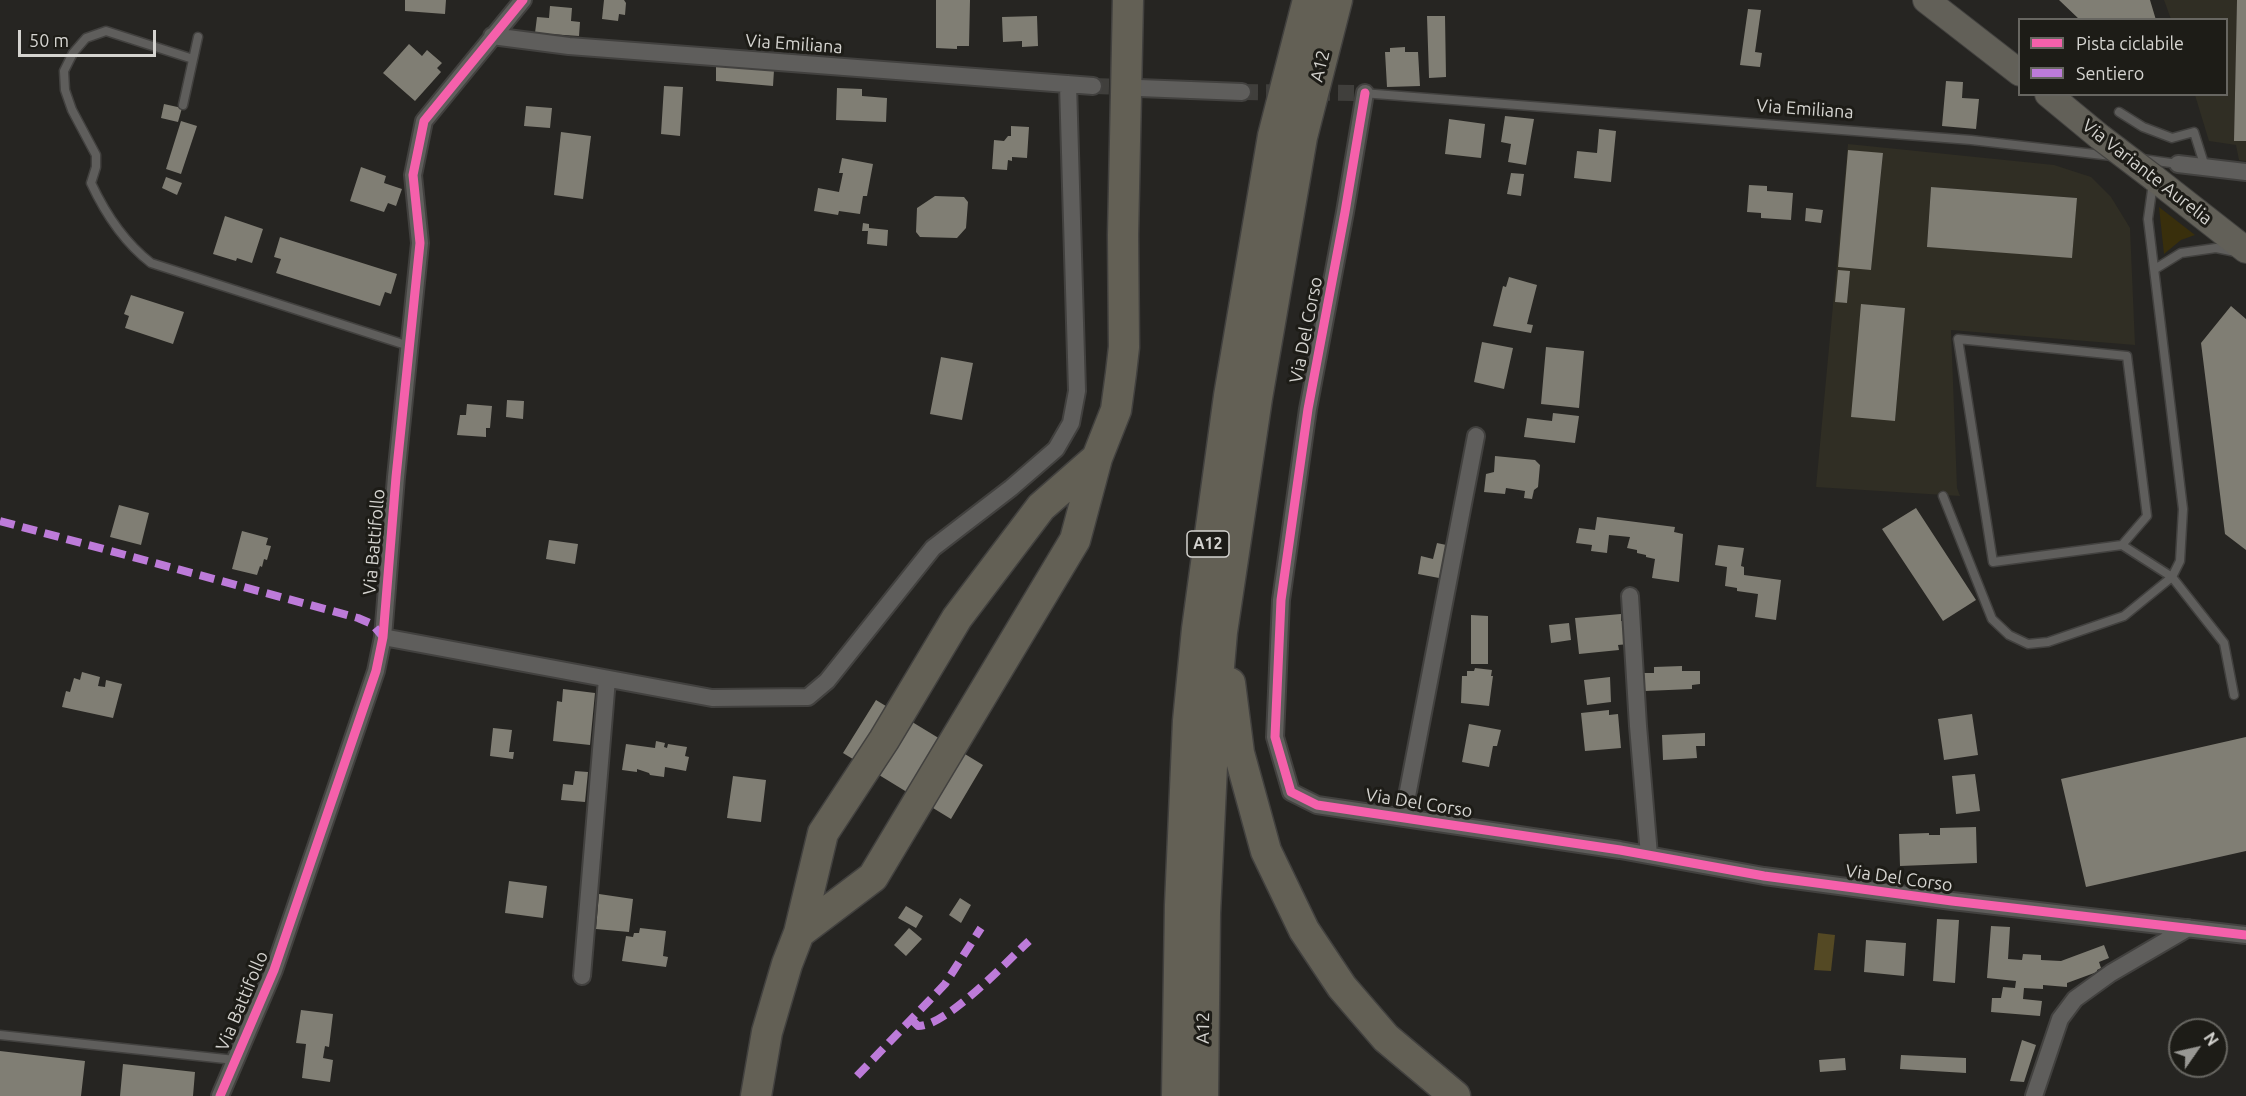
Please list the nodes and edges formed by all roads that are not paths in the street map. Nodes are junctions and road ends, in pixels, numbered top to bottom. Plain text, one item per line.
1 (523, 0) edge
2 (1128, 0) edge
3 (1308, 0) edge
4 (1337, 0) edge
5 (1926, 0) edge
6 (492, 36) junction
7 (198, 38) dead end
8 (194, 59) junction
9 (2018, 71) edge
10 (1068, 84) junction
11 (1093, 86) tunnel mouth
12 (1139, 88) tunnel mouth
13 (1242, 92) tunnel mouth
14 (1362, 93) joint
15 (2058, 100) edge
16 (183, 105) dead end
17 (2119, 112) dead end
18 (2178, 164) joint
19 (2205, 167) junction
20 (2246, 172) edge
21 (2154, 178) junction
22 (2246, 252) edge
23 (2155, 269) junction
24 (409, 346) junction
25 (1476, 436) dead end
26 (1097, 458) junction
27 (1943, 495) dead end
28 (2122, 545) junction
29 (2172, 577) junction
30 (1630, 596) dead end
31 (1222, 632) junction
32 (383, 637) junction
33 (607, 679) junction
34 (2234, 695) dead end
35 (1403, 817) junction
36 (1649, 855) junction
37 (2188, 928) junction
38 (799, 933) junction
39 (2246, 935) edge
40 (582, 976) dead end
41 (1178, 997) junction
42 (0, 1035) edge
43 (235, 1060) junction
44 (220, 1096) edge
45 (756, 1096) edge
46 (1157, 1096) edge
47 (1177, 1096) edge
48 (1203, 1096) edge
49 (1455, 1096) edge
50 (2034, 1096) edge

1 - 6 street, Via Battifollo
2 - 26 highway
3 - 41 highway, A12 / A12
4 - 31 highway, A12 / A12
5 - 9 main road
6 - 10 street, Via Emiliana
6 - 24 street, Via Battifollo
7 - 8 lane
8 - 16 lane
8 - 24 lane
10 - 11 street, Via Emiliana
10 - 33 street
12 - 13 street
14 - 18 lane, Via Emiliana
14 - 35 street, Via Del Corso
15 - 21 main road, Via Variante Aurelia, bridge
17 - 19 lane
18 - 19 street, Via Emiliana
19 - 20 street, Via Emiliana
21 - 22 main road, Via Variante Aurelia
21 - 23 lane
22 - 23 lane
23 - 29 lane
24 - 32 street, Via Battifollo
25 - 35 street
26 - 38 highway
26 - 38 highway
27 - 29 lane
28 - 28 lane
28 - 29 lane
29 - 34 lane
30 - 36 street
31 - 48 highway, A12 / A12
31 - 49 highway
32 - 33 street
32 - 43 street, Via Battifollo
33 - 40 street
35 - 36 street, Via Del Corso
36 - 37 street, Via Del Corso
37 - 39 street, Via Del Corso
37 - 50 street
38 - 45 highway
41 - 46 highway
41 - 47 highway, A12 / A12
42 - 43 lane
43 - 44 street, Via Battifollo

